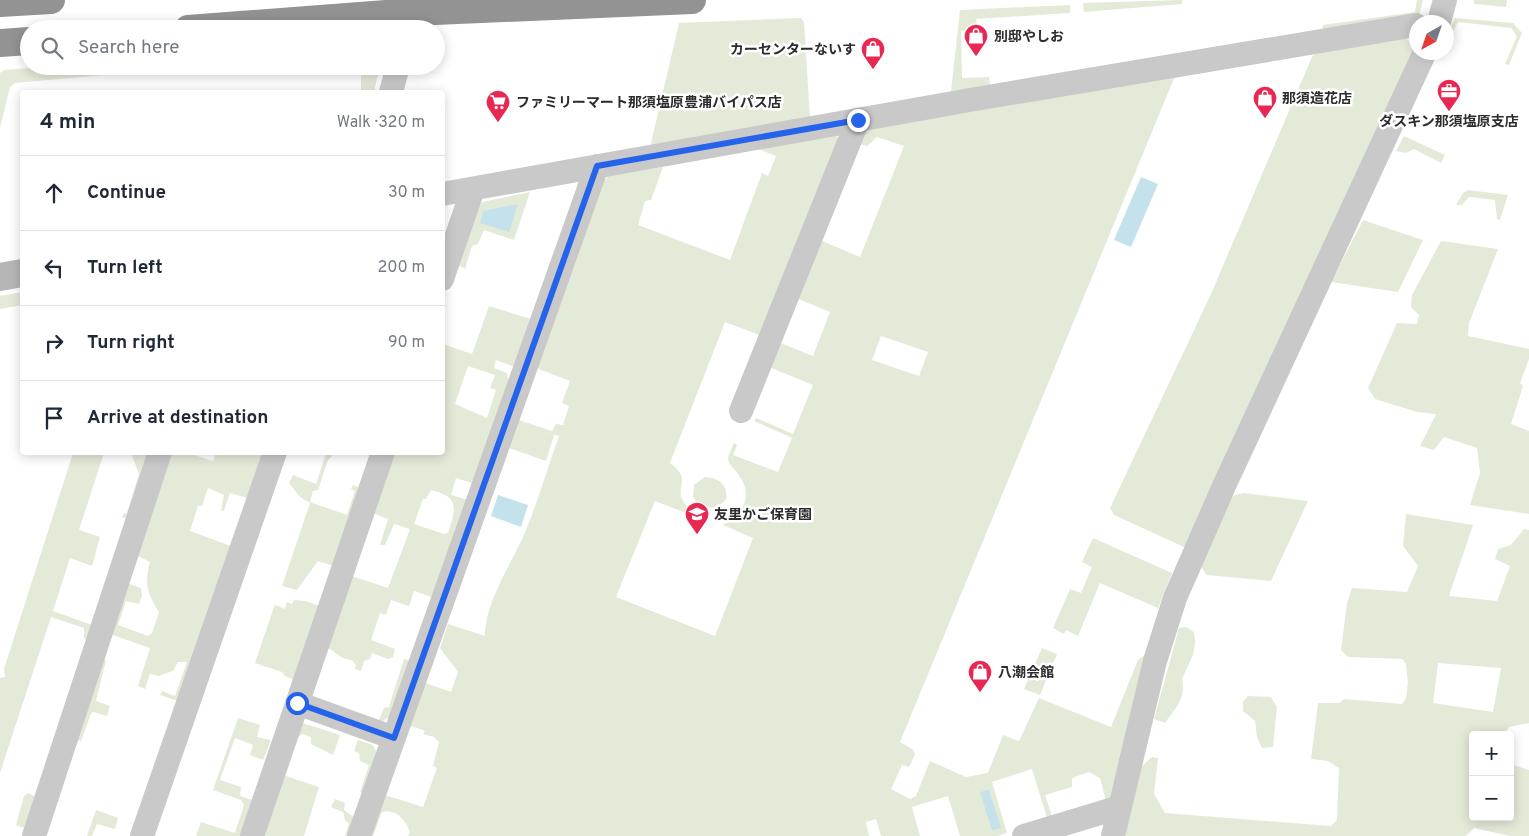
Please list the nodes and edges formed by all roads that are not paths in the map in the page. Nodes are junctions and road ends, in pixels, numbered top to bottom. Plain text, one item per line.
1 (51, 0) edge
2 (692, 0) edge
3 (0, 3) edge
4 (411, 13) edge
5 (313, 20) edge
6 (1409, 26) edge
7 (20, 42) edge
8 (0, 43) edge
9 (1421, 60) edge
10 (396, 75) edge
11 (392, 90) edge
12 (858, 120) junction
13 (597, 166) junction
14 (474, 189) junction
15 (445, 194) edge
16 (445, 271) edge
17 (20, 273) edge
18 (0, 277) edge
19 (741, 411) dead end
20 (159, 455) edge
21 (273, 455) edge
22 (382, 455) edge
23 (297, 703) junction
24 (394, 738) junction
25 (1120, 807) junction
26 (34, 836) edge
27 (142, 836) edge
28 (252, 836) edge
29 (359, 836) edge
30 (1024, 836) edge
31 (1113, 836) edge

1 - 3 highway
2 - 4 highway
4 - 5 highway
6 - 12 street
7 - 8 highway
9 - 25 street
10 - 11 street
12 - 13 street
12 - 19 street
13 - 14 street
13 - 24 street
14 - 15 street
14 - 16 street
17 - 18 street
20 - 26 street
21 - 27 street
22 - 23 street
23 - 24 street
23 - 28 street
24 - 29 street
25 - 30 street
25 - 31 street

